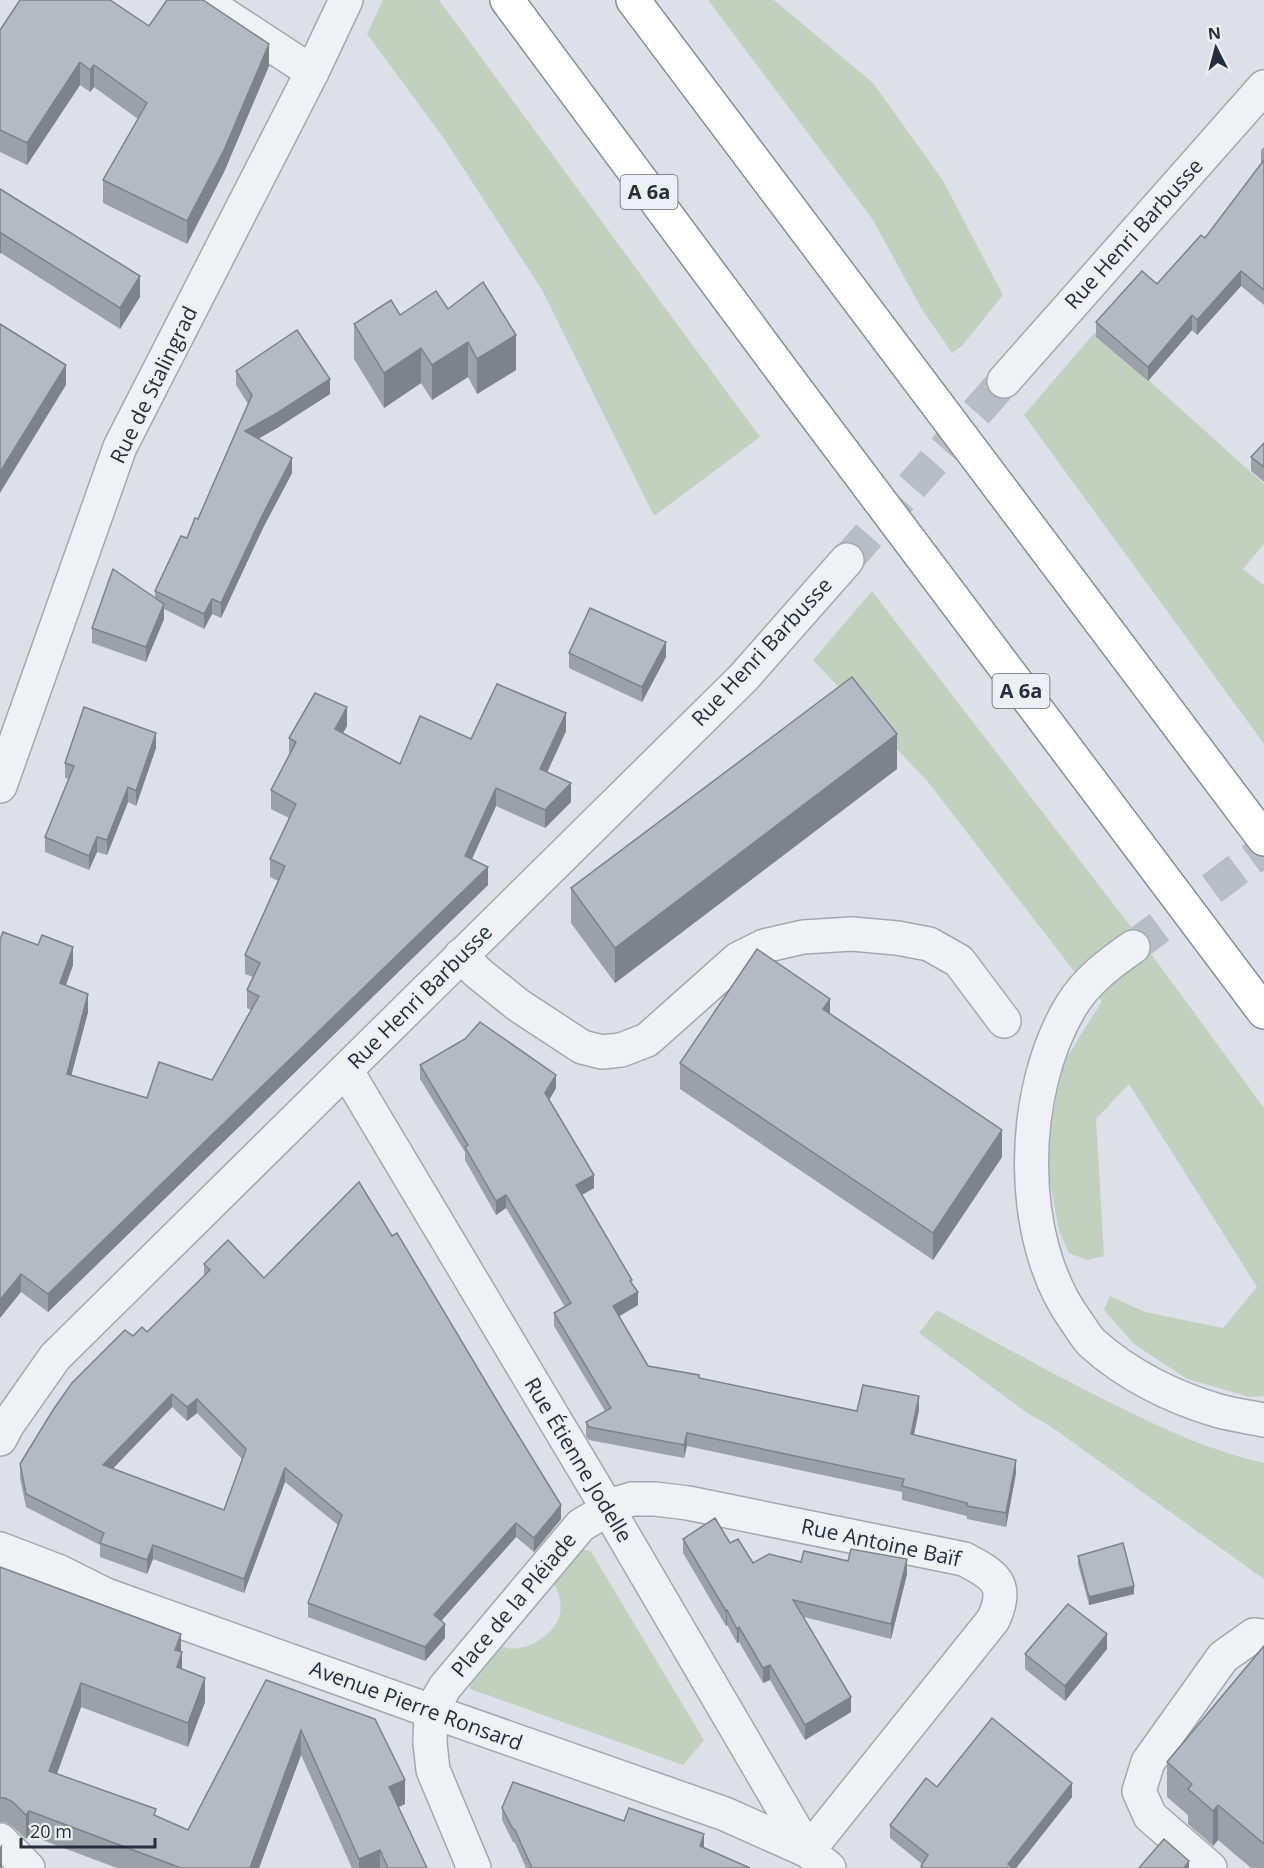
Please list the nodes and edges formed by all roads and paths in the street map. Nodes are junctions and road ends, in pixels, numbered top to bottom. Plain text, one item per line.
1 (202, 0) edge
2 (507, 0) edge
3 (633, 0) edge
4 (345, 2) edge
5 (312, 72) junction
6 (1264, 87) edge
7 (1004, 381) tunnel mouth
8 (847, 560) tunnel mouth
9 (0, 786) edge
10 (1264, 839) edge
11 (1133, 947) tunnel mouth
12 (461, 955) junction
13 (1264, 1012) edge
14 (1004, 1021) dead end
15 (346, 1070) junction
16 (1264, 1420) edge
17 (0, 1439) edge
18 (608, 1509) junction
19 (0, 1549) edge
20 (1264, 1636) edge
21 (431, 1712) junction
22 (0, 1840) edge
23 (819, 1860) edge
24 (27, 1868) edge
25 (474, 1868) edge
26 (1210, 1868) edge

1 - 5 street
2 - 13 highway, A 6a
3 - 10 highway
4 - 5 street, Rue de Stalingrad
5 - 9 street, Rue de Stalingrad
6 - 7 street, Rue Henri Barbusse
8 - 12 street, Rue Henri Barbusse
11 - 16 street
12 - 14 street
12 - 15 street, Rue Henri Barbusse
15 - 17 street, Rue Henri Barbusse
15 - 18 street, Rue Étienne Jodelle
18 - 21 street, Place de la Pléiade
18 - 23 street, Rue Étienne Jodelle
18 - 23 street, Rue Antoine Baïf
19 - 21 street, Avenue Pierre Ronsard
20 - 26 street
21 - 23 street, Avenue Pierre Ronsard
21 - 25 street
22 - 24 street

